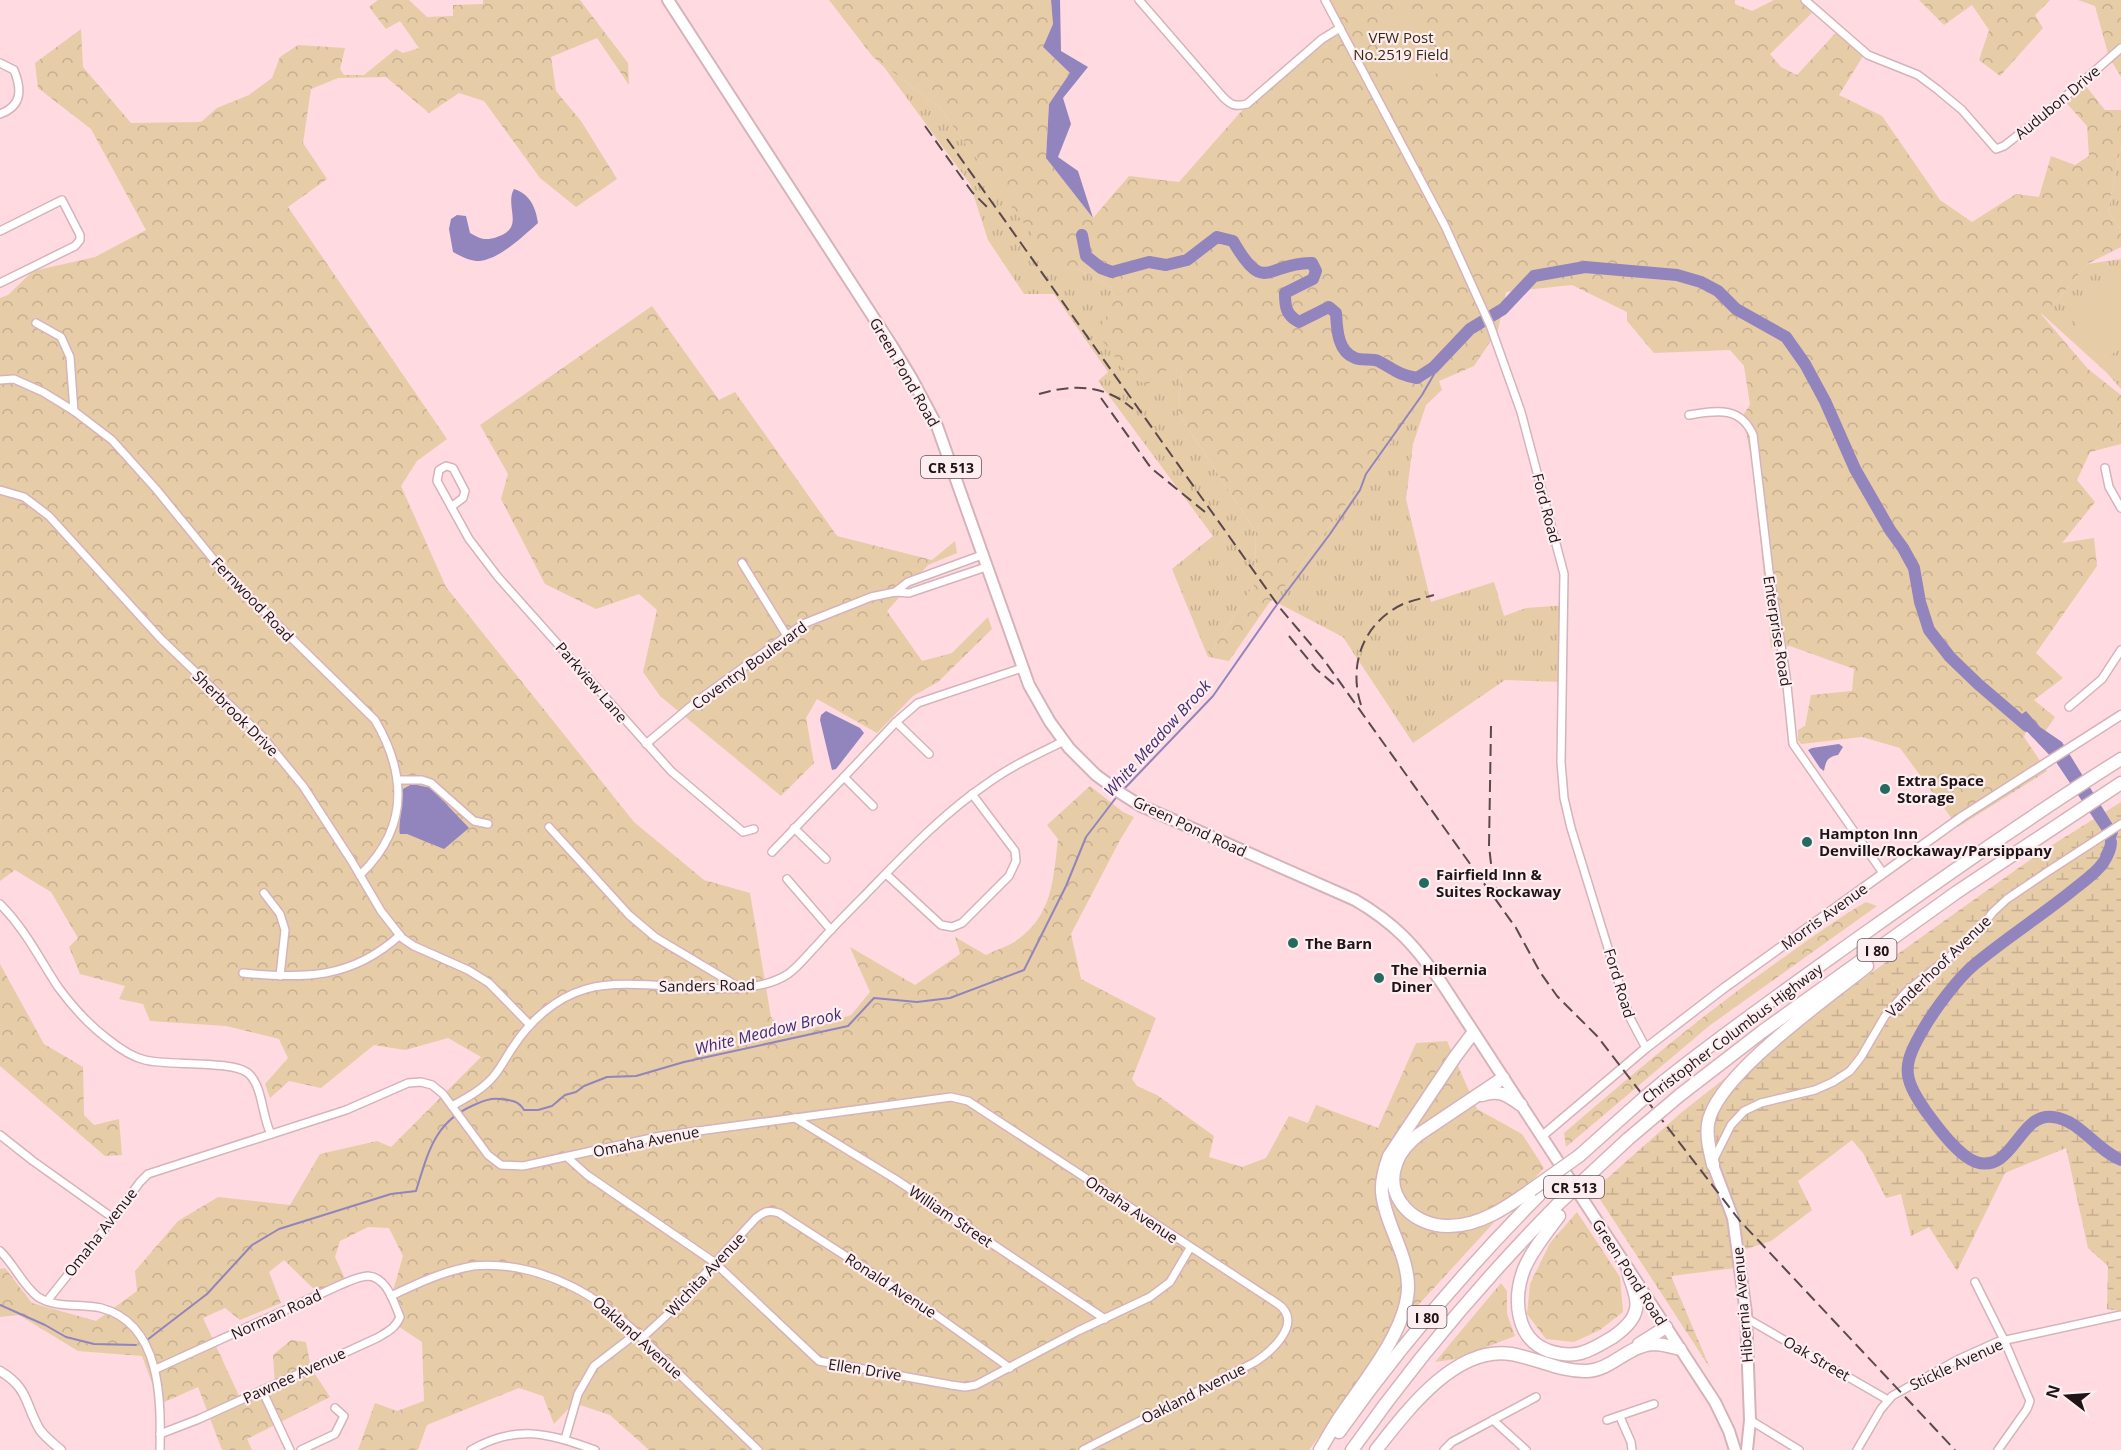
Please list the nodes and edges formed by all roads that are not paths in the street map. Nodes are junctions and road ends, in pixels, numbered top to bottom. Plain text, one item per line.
1 (668, 0) edge
2 (1139, 0) edge
3 (1325, 0) edge
4 (1805, 0) edge
5 (1340, 28) junction
6 (2121, 48) edge
7 (1, 65) edge
8 (0, 114) edge
9 (0, 231) edge
10 (0, 283) edge
11 (36, 323) dead end
12 (0, 380) edge
13 (74, 411) junction
14 (1689, 415) dead end
15 (2105, 468) dead end
16 (0, 490) edge
17 (452, 507) junction
18 (2121, 508) edge
19 (982, 555) junction
20 (742, 563) dead end
21 (986, 567) junction
22 (895, 592) junction
23 (787, 636) junction
24 (2121, 650) edge
25 (1022, 668) junction
26 (2069, 707) dead end
27 (2121, 715) edge
28 (896, 722) junction
29 (1064, 741) junction
30 (646, 744) junction
31 (929, 754) dead end
32 (2121, 759) edge
33 (844, 777) junction
34 (397, 780) junction
35 (2121, 783) edge
36 (972, 794) junction
37 (873, 806) dead end
38 (488, 824) dead end
39 (2119, 825) edge
40 (549, 827) dead end
41 (794, 828) junction
42 (754, 829) dead end
43 (772, 852) dead end
44 (826, 859) dead end
45 (1883, 873) junction
46 (886, 874) junction
47 (360, 875) junction
48 (787, 879) dead end
49 (1957, 892) junction
50 (264, 893) dead end
51 (0, 904) edge
52 (831, 930) junction
53 (400, 935) junction
54 (243, 973) dead end
55 (280, 976) junction
56 (739, 987) junction
57 (530, 1025) junction
58 (1473, 1033) junction
59 (1646, 1048) junction
60 (1503, 1078) junction
61 (1473, 1099) junction
62 (1521, 1105) junction
63 (453, 1107) junction
64 (794, 1117) junction
65 (271, 1134) junction
66 (0, 1135) edge
67 (1541, 1137) junction
68 (567, 1157) junction
69 (1713, 1165) junction
70 (1535, 1192) junction
71 (1558, 1210) junction
72 (767, 1211) joint
73 (113, 1218) junction
74 (1190, 1248) junction
75 (0, 1251) edge
76 (714, 1262) junction
77 (1628, 1270) junction
78 (1975, 1282) dead end
79 (392, 1296) junction
80 (47, 1301) junction
81 (2121, 1316) edge
82 (1746, 1318) junction
83 (1105, 1319) junction
84 (1288, 1320) joint
85 (1666, 1327) junction
86 (639, 1335) junction
87 (2004, 1340) junction
88 (1680, 1349) junction
89 (1631, 1351) junction
90 (1010, 1368) junction
91 (156, 1370) junction
92 (0, 1371) edge
93 (262, 1390) junction
94 (1536, 1397) dead end
95 (1888, 1400) junction
96 (1654, 1404) dead end
97 (335, 1408) dead end
98 (1620, 1417) junction
99 (1493, 1420) junction
100 (1607, 1420) dead end
101 (1750, 1420) junction
102 (160, 1434) junction
103 (565, 1439) junction
104 (62, 1450) edge
105 (160, 1450) edge
106 (290, 1450) edge
107 (301, 1450) edge
108 (471, 1450) edge
109 (594, 1450) edge
110 (758, 1450) edge
111 (1083, 1450) edge
112 (1320, 1450) edge
113 (1327, 1450) edge
114 (1352, 1450) edge
115 (1376, 1450) edge
116 (1444, 1450) edge
117 (1527, 1450) edge
118 (1632, 1450) edge
119 (1735, 1450) edge
120 (1747, 1450) edge
121 (1799, 1450) edge
122 (1857, 1450) edge
123 (1998, 1450) edge

1 - 19 main road, Green Pond Road / CR 513
2 - 5 street
3 - 5 street, Ford Road
4 - 6 street, Audubon Drive
5 - 59 street, Ford Road
7 - 8 street
9 - 10 street
11 - 13 street
12 - 13 street, Fernwood Road
13 - 34 street, Fernwood Road
14 - 45 street, Enterprise Road
15 - 18 street
16 - 47 street, Sherbrook Drive
17 - 17 street, Parkview Lane
17 - 30 street, Parkview Lane
19 - 21 main road, Green Pond Road / CR 513
19 - 22 street, Coventry Boulevard
20 - 23 street
21 - 22 street, Coventry Boulevard
21 - 25 main road, Green Pond Road / CR 513
22 - 23 street, Coventry Boulevard
23 - 30 street, Coventry Boulevard
24 - 26 street
25 - 28 street
25 - 29 main road, Green Pond Road / CR 513
27 - 45 street, Morris Avenue
28 - 31 street
28 - 33 street
29 - 36 street, Sanders Road
29 - 58 main road, Green Pond Road / CR 513
30 - 42 street, Parkview Lane
32 - 70 highway, Christopher Columbus Highway / I 80, bridge
33 - 37 street
33 - 41 street
34 - 38 street
34 - 47 street, Fernwood Road
35 - 49 highway, Christopher Columbus Highway / I 80
36 - 46 street, Sanders Road
36 - 46 street
39 - 69 street, Vanderhoof Avenue
40 - 56 street
41 - 43 street
41 - 44 street
45 - 59 street, Morris Avenue
46 - 52 street, Sanders Road
47 - 53 street, Sherbrook Drive
48 - 52 street
49 - 69 highway
49 - 71 highway, Christopher Columbus Highway / I 80, bridge
50 - 55 street
51 - 65 street
52 - 56 street, Sanders Road
53 - 55 street
53 - 57 street, Sherbrook Drive
54 - 55 street
56 - 57 street, Sanders Road
57 - 63 street, Sanders Road
58 - 60 main road, Green Pond Road / CR 513
58 - 112 highway
59 - 67 street, Morris Avenue
60 - 61 highway
60 - 62 main road, Green Pond Road / CR 513
61 - 62 highway
61 - 70 highway
62 - 67 main road, Green Pond Road / CR 513
63 - 65 street, Omaha Avenue
63 - 68 street, Omaha Avenue
64 - 68 street, Omaha Avenue
64 - 74 street, Omaha Avenue
64 - 83 street, William Street
65 - 73 street, Omaha Avenue
66 - 73 street
67 - 77 main road, Green Pond Road / CR 513
68 - 76 street, Ellen Drive
69 - 82 main road, Hibernia Avenue
70 - 113 highway, I 80
71 - 77 highway
71 - 114 highway, I 80
72 - 76 street, Wichita Avenue
72 - 90 street, Ronald Avenue
73 - 80 street, Omaha Avenue
74 - 83 street, Ellen Drive
74 - 84 street, Omaha Avenue
75 - 80 street
76 - 86 street, Wichita Avenue
76 - 90 street, Ellen Drive
77 - 85 main road, Green Pond Road / CR 513
78 - 87 street
79 - 86 street, Oakland Avenue
79 - 91 street, Norman Road
79 - 93 street, Pawnee Avenue
80 - 91 street
81 - 87 street, Stickle Avenue
82 - 95 street, Oak Street
82 - 101 main road, Hibernia Avenue
83 - 90 street, Ellen Drive
84 - 111 street, Oakland Avenue
85 - 88 main road, Green Pond Road / CR 513
85 - 89 highway
86 - 103 street, Wichita Avenue
86 - 110 street, Oakland Avenue
87 - 95 street, Stickle Avenue
87 - 123 street
88 - 89 highway
88 - 119 main road, Green Pond Road / CR 513
89 - 115 highway
91 - 102 street
92 - 104 street
93 - 102 street, Pawnee Avenue
93 - 106 street
94 - 99 street
95 - 122 street, Stickle Avenue
96 - 98 street
97 - 107 street
98 - 100 street
98 - 118 street
99 - 116 street
99 - 117 street
101 - 120 main road, Hibernia Avenue
101 - 121 street
102 - 105 street
103 - 108 street
103 - 109 street

